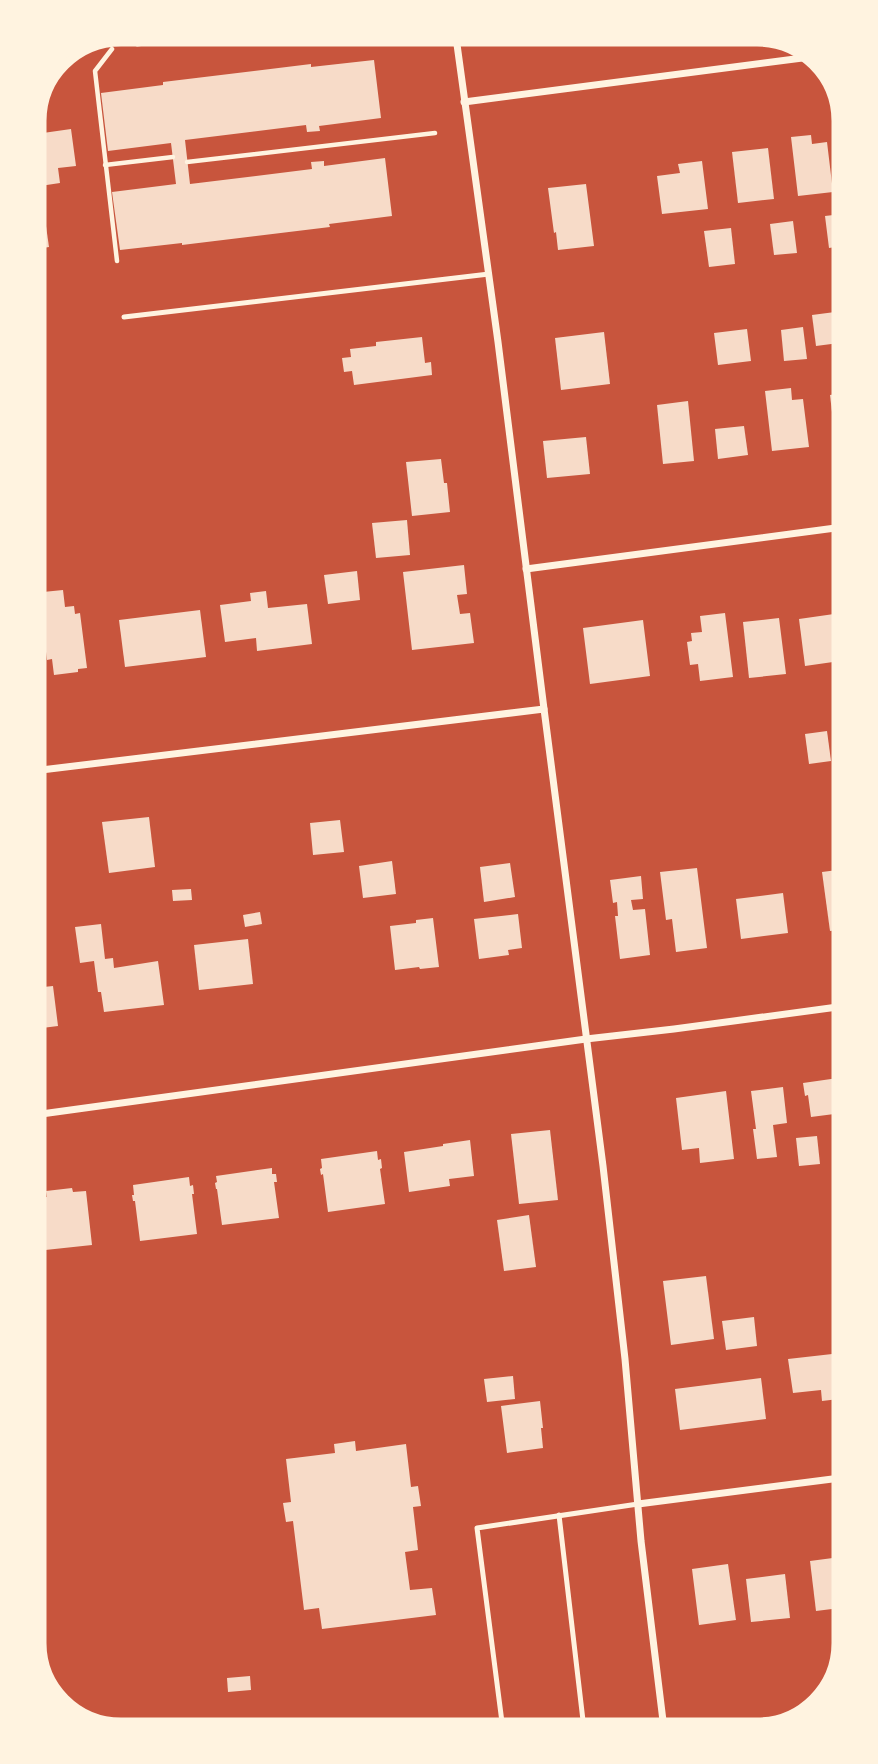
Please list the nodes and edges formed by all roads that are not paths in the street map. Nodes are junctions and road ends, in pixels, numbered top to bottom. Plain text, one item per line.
1 (134, 42) edge
2 (152, 42) edge
3 (456, 42) edge
4 (804, 58) edge
5 (464, 102) junction
6 (489, 274) junction
7 (124, 317) dead end
8 (836, 528) edge
9 (526, 569) junction
10 (544, 709) junction
11 (42, 770) edge
12 (836, 1007) edge
13 (586, 1039) junction
14 (42, 1114) edge
15 (836, 1479) edge
16 (638, 1504) junction
17 (559, 1515) junction
18 (502, 1722) edge
19 (583, 1722) edge
20 (663, 1722) edge

1 - 2 lane
3 - 5 street
4 - 5 street
5 - 6 street
6 - 7 lane
6 - 9 street
8 - 9 street
9 - 10 street
10 - 11 street
10 - 13 street
12 - 13 street
13 - 14 street
13 - 16 street
15 - 16 street
16 - 17 lane
16 - 20 street
17 - 18 lane
17 - 19 lane

